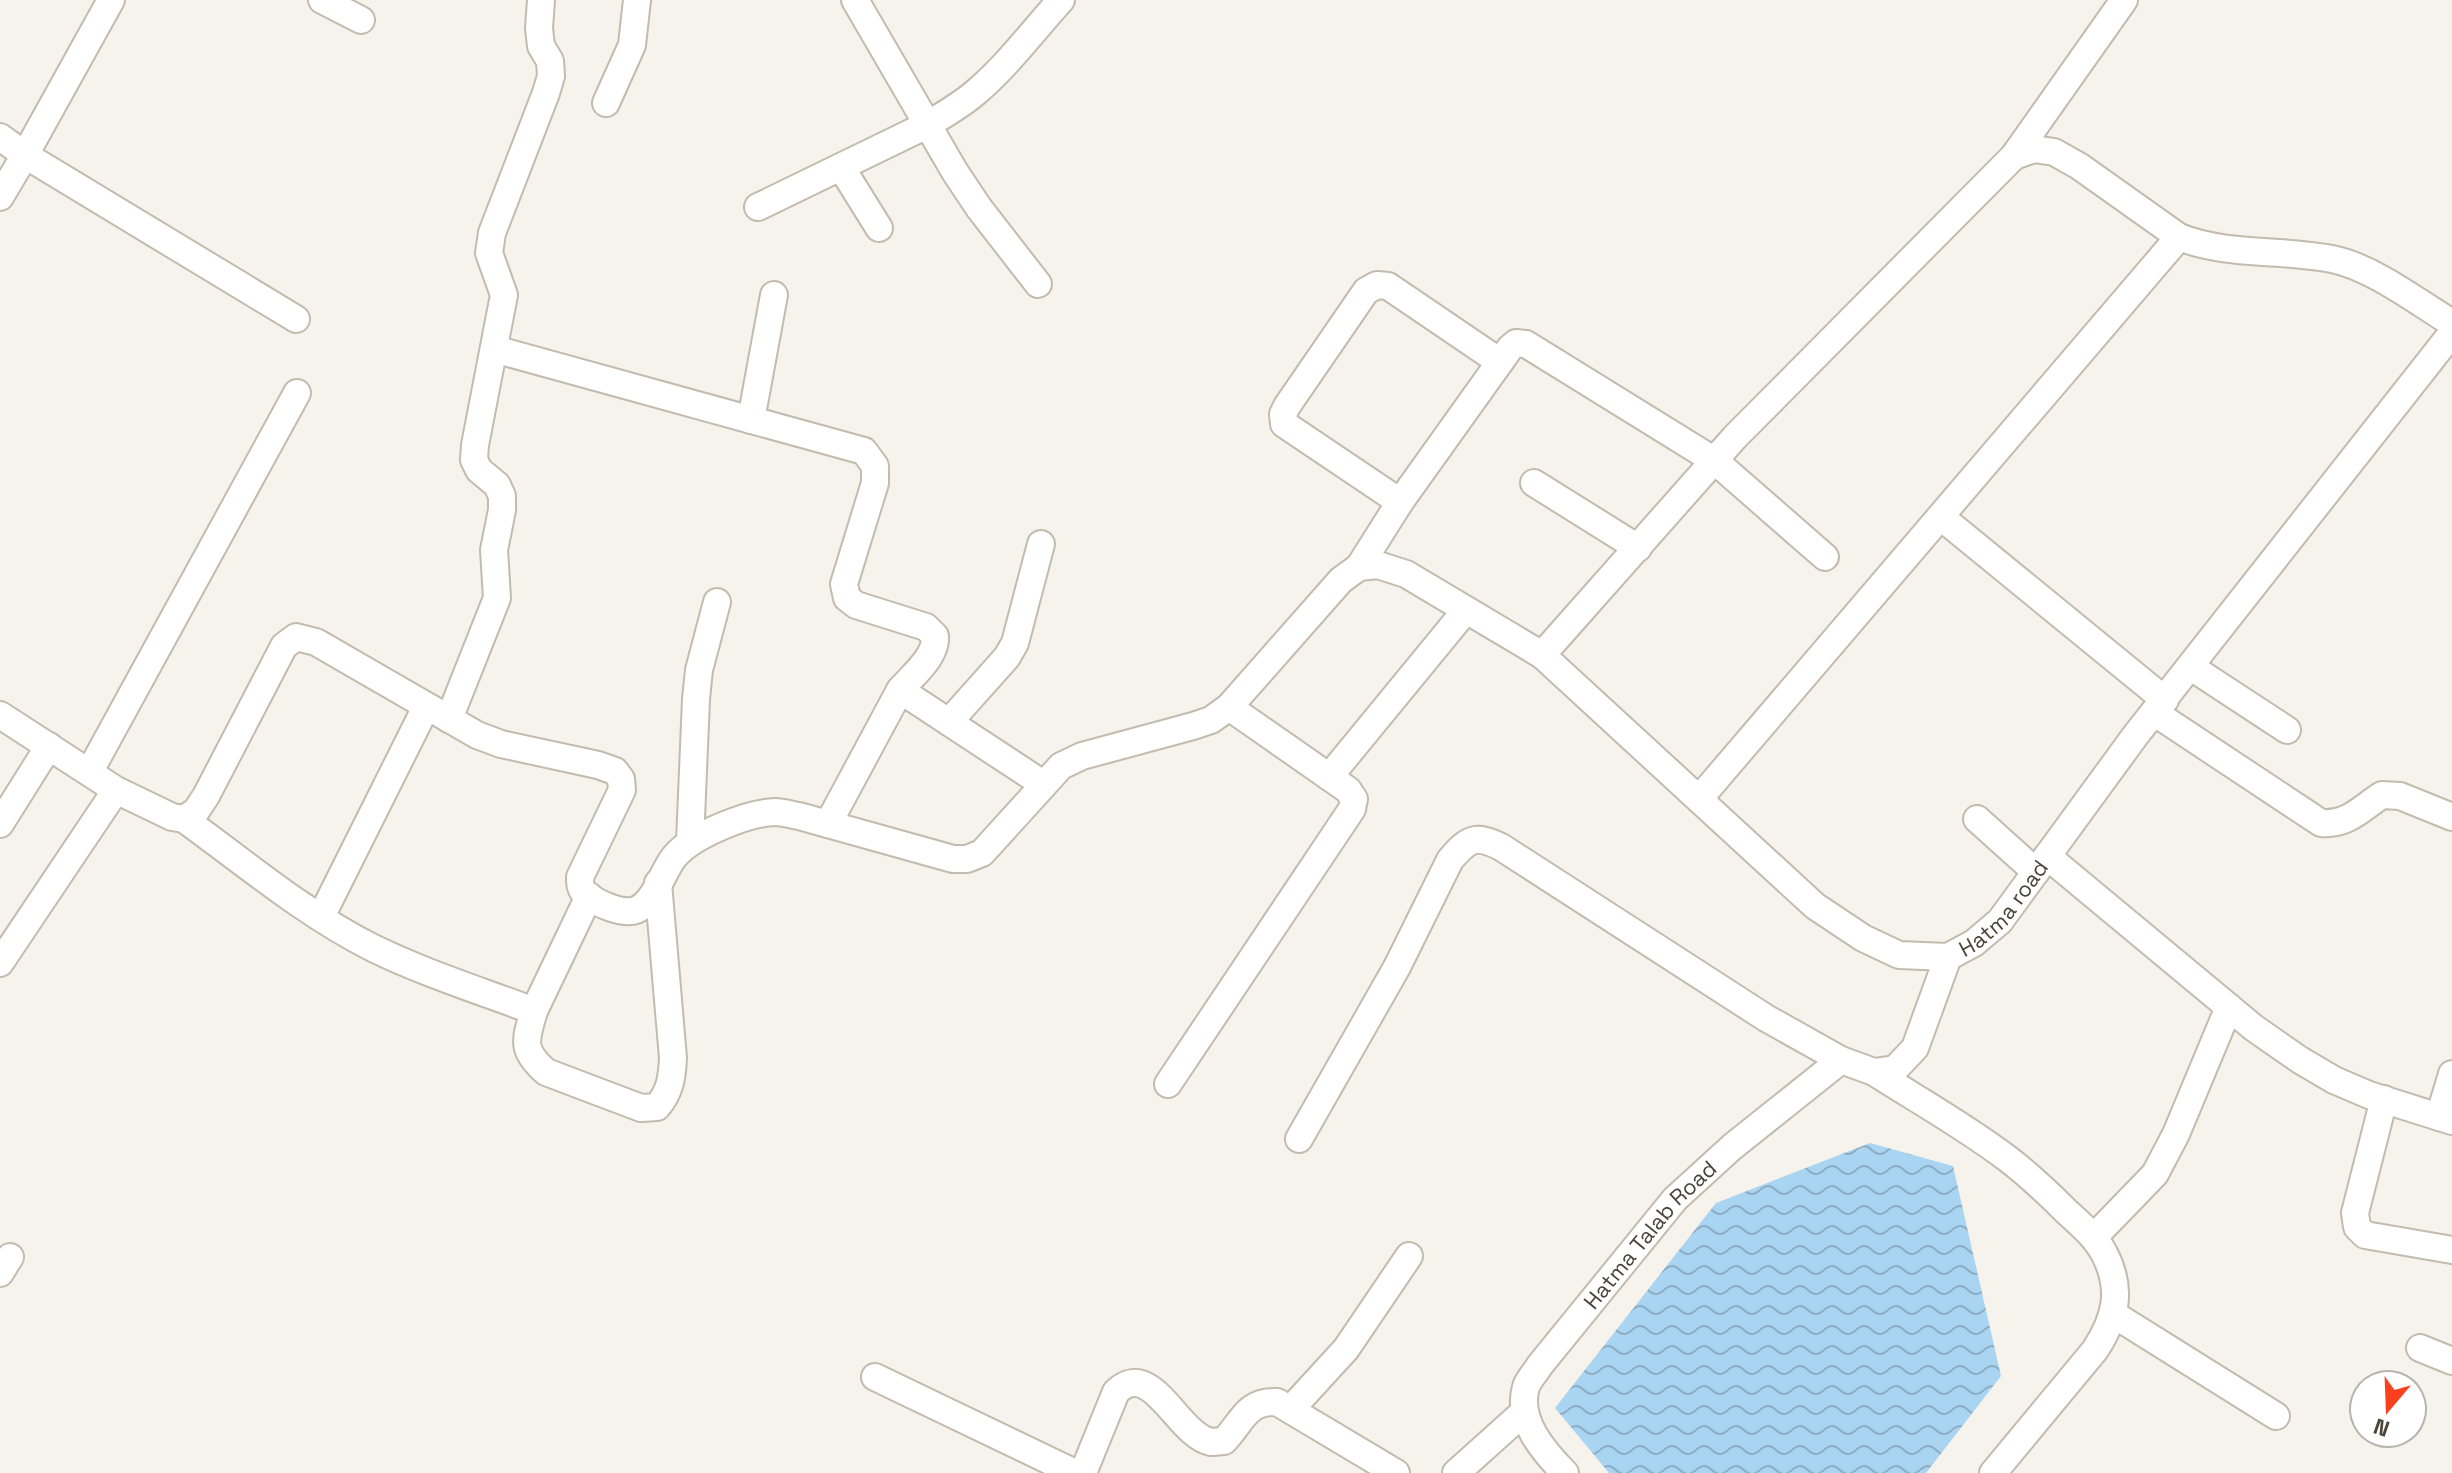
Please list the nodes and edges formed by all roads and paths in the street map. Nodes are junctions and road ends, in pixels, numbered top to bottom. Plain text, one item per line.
1 (111, 0) edge
2 (322, 0) edge
3 (541, 0) edge
4 (637, 0) edge
5 (855, 0) edge
6 (1061, 0) edge
7 (2124, 0) edge
8 (361, 20) dead end
9 (606, 103) dead end
10 (927, 125) junction
11 (0, 137) edge
12 (25, 155) junction
13 (2014, 156) junction
14 (841, 167) junction
15 (0, 197) edge
16 (758, 207) dead end
17 (879, 228) dead end
18 (2179, 237) junction
19 (1038, 284) dead end
20 (774, 295) dead end
21 (296, 319) dead end
22 (2452, 323) edge
23 (2452, 333) edge
24 (494, 349) junction
25 (1500, 362) junction
26 (297, 393) dead end
27 (751, 420) junction
28 (1715, 461) junction
29 (1534, 483) dead end
30 (1400, 502) junction
31 (1941, 517) junction
32 (1041, 544) dead end
33 (1638, 548) junction
34 (1825, 557) dead end
35 (1369, 566) junction
36 (717, 602) dead end
37 (1466, 610) junction
38 (1542, 655) junction
39 (2191, 667) junction
40 (900, 690) junction
41 (1229, 707) junction
42 (2160, 707) junction
43 (437, 713) junction
44 (0, 715) edge
45 (949, 722) junction
46 (2287, 730) dead end
47 (49, 746) junction
48 (90, 771) junction
49 (1329, 777) junction
50 (1043, 784) junction
51 (116, 790) junction
52 (1699, 799) junction
53 (2452, 817) edge
54 (184, 819) junction
55 (1977, 819) dead end
56 (0, 824) edge
57 (828, 824) junction
58 (690, 842) junction
59 (2041, 864) junction
60 (658, 883) junction
61 (589, 896) junction
62 (321, 917) junction
63 (1948, 957) junction
64 (0, 963) edge
65 (2229, 1007) junction
66 (534, 1011) junction
67 (1841, 1060) junction
68 (1874, 1072) junction
69 (2452, 1074) edge
70 (1168, 1084) dead end
71 (2384, 1099) junction
72 (2446, 1119) edge
73 (1299, 1139) dead end
74 (2094, 1237) junction
75 (2452, 1250) edge
76 (1409, 1256) dead end
77 (2113, 1314) junction
78 (2420, 1348) dead end
79 (2452, 1361) edge
80 (875, 1377) dead end
81 (1291, 1409) junction
82 (1524, 1412) junction
83 (2276, 1416) dead end
84 (1563, 1472) edge
85 (1075, 1473) edge
86 (1083, 1473) edge
87 (1396, 1473) edge
88 (1456, 1473) edge
89 (1993, 1473) edge

1 - 12 street
2 - 8 street
3 - 24 street
4 - 9 street
5 - 10 street
6 - 10 street
7 - 13 street
10 - 14 street
10 - 19 street
11 - 12 street
12 - 15 street
12 - 21 street
13 - 18 street
13 - 28 street
14 - 16 street
14 - 17 street
18 - 22 street
18 - 31 street
20 - 27 street
23 - 39 street, Hatma road
24 - 27 street
24 - 43 street
25 - 28 street
25 - 30 street
25 - 30 street
26 - 48 street
27 - 40 street
28 - 33 street
28 - 34 street
29 - 33 street
30 - 35 street
31 - 42 street
31 - 52 street
32 - 45 street
33 - 38 street
35 - 37 street, Hatma road
35 - 41 street
36 - 58 street
37 - 38 street, Hatma road
37 - 49 street
38 - 52 street, Hatma road
39 - 42 street, Hatma road
39 - 46 street
40 - 45 street
40 - 57 street
41 - 49 street
41 - 50 street
42 - 53 street
42 - 59 street, Hatma road
43 - 54 street
43 - 61 street
43 - 62 street
44 - 47 street
45 - 50 street
47 - 48 street
47 - 56 street
48 - 51 street
49 - 70 street
50 - 57 street
51 - 54 street
51 - 64 street
52 - 63 street, Hatma road
54 - 62 street
55 - 59 street
57 - 58 street
58 - 60 street
59 - 63 street, Hatma road
59 - 65 street
60 - 61 street
60 - 66 street
61 - 66 street
62 - 66 street
63 - 68 street
65 - 71 street
65 - 74 street
67 - 68 street
67 - 73 street
67 - 82 street, Hatma Talab Road
68 - 74 street
69 - 72 street
71 - 72 street
71 - 75 street
74 - 77 street
76 - 81 street
77 - 83 street
77 - 89 street
78 - 79 street
80 - 85 street
81 - 86 street
81 - 87 street
82 - 84 street
82 - 88 street

